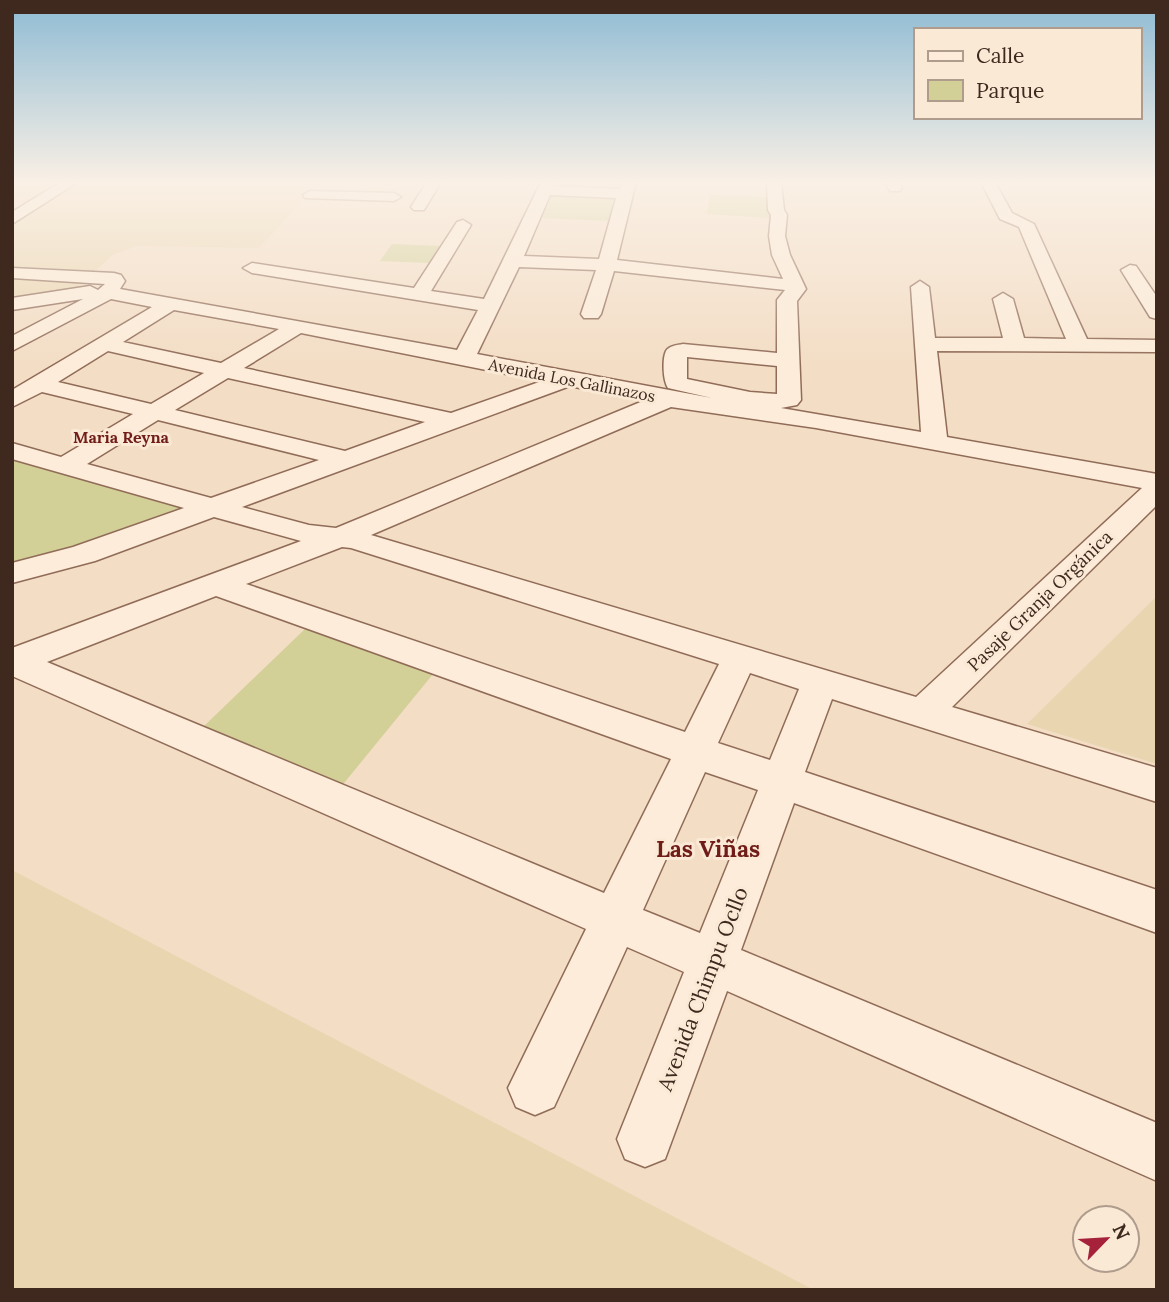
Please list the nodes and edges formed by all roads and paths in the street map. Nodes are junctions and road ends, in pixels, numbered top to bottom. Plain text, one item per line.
1 (452, 243) edge
2 (521, 243) edge
3 (612, 243) edge
4 (778, 243) edge
5 (1034, 243) edge
6 (677, 251) dead end
7 (744, 260) dead end
8 (513, 261) junction
9 (606, 264) junction
10 (252, 268) dead end
11 (1130, 270) dead end
12 (674, 271) junction
13 (12, 273) edge
14 (746, 280) junction
15 (796, 286) junction
16 (920, 287) dead end
17 (107, 293) junction
18 (420, 295) junction
19 (1003, 299) dead end
20 (172, 303) junction
21 (12, 304) edge
22 (490, 306) junction
23 (1157, 313) edge
24 (591, 314) dead end
25 (299, 326) junction
26 (104, 344) junction
27 (926, 344) junction
28 (12, 345) edge
29 (1015, 345) junction
30 (1079, 345) junction
31 (1157, 346) edge
32 (466, 354) junction
33 (788, 361) junction
34 (225, 371) junction
35 (569, 379) junction
36 (39, 384) junction
37 (668, 399) junction
38 (12, 400) edge
39 (155, 412) junction
40 (452, 421) junction
41 (935, 442) junction
42 (12, 452) edge
43 (346, 459) junction
44 (64, 466) junction
45 (1157, 482) edge
46 (1157, 489) edge
47 (212, 508) junction
48 (340, 537) junction
49 (12, 573) edge
50 (216, 586) junction
51 (740, 656) junction
52 (13, 662) edge
53 (820, 681) junction
54 (923, 713) junction
55 (695, 751) junction
56 (782, 782) junction
57 (1157, 785) edge
58 (1157, 912) edge
59 (615, 920) junction
60 (713, 962) junction
61 (535, 1088) dead end
62 (645, 1139) dead end
63 (1157, 1153) edge

1 - 18 street
2 - 8 street
3 - 9 street
4 - 15 street
5 - 30 street
6 - 12 street
7 - 14 street
8 - 9 street
8 - 22 street
9 - 12 street
9 - 24 street
10 - 18 street
11 - 23 street
12 - 14 street
13 - 17 street
14 - 15 street
15 - 33 street
16 - 27 street
17 - 20 street, Avenida Los Gallinazos
17 - 21 street, Avenida Los Gallinazos
17 - 28 street
18 - 22 street
19 - 29 street
20 - 25 street, Avenida Los Gallinazos
20 - 26 street
22 - 32 street
25 - 32 street, Avenida Los Gallinazos
25 - 34 street
26 - 34 street
26 - 36 street
27 - 29 street
27 - 41 street
29 - 30 street
30 - 31 street
32 - 35 street, Avenida Los Gallinazos
33 - 33 street
34 - 39 street
34 - 40 street
35 - 37 street, Avenida Los Gallinazos
35 - 40 street
36 - 38 street
36 - 39 street
37 - 41 street, Avenida Los Gallinazos
37 - 48 street
39 - 43 street
39 - 44 street
40 - 43 street
41 - 45 street, Avenida Los Gallinazos
42 - 44 street
43 - 47 street
44 - 47 street
46 - 54 street, Pasaje Granja Orgánica
47 - 48 street
47 - 49 street
48 - 50 street
48 - 51 street
50 - 52 street
50 - 55 street
51 - 53 street
51 - 55 street
52 - 59 street
53 - 54 street
53 - 56 street, Avenida Chimpu Ocllo
54 - 57 street
55 - 56 street
55 - 59 street
56 - 58 street
56 - 60 street, Avenida Chimpu Ocllo
59 - 60 street
59 - 61 street
60 - 62 street, Avenida Chimpu Ocllo
60 - 63 street

